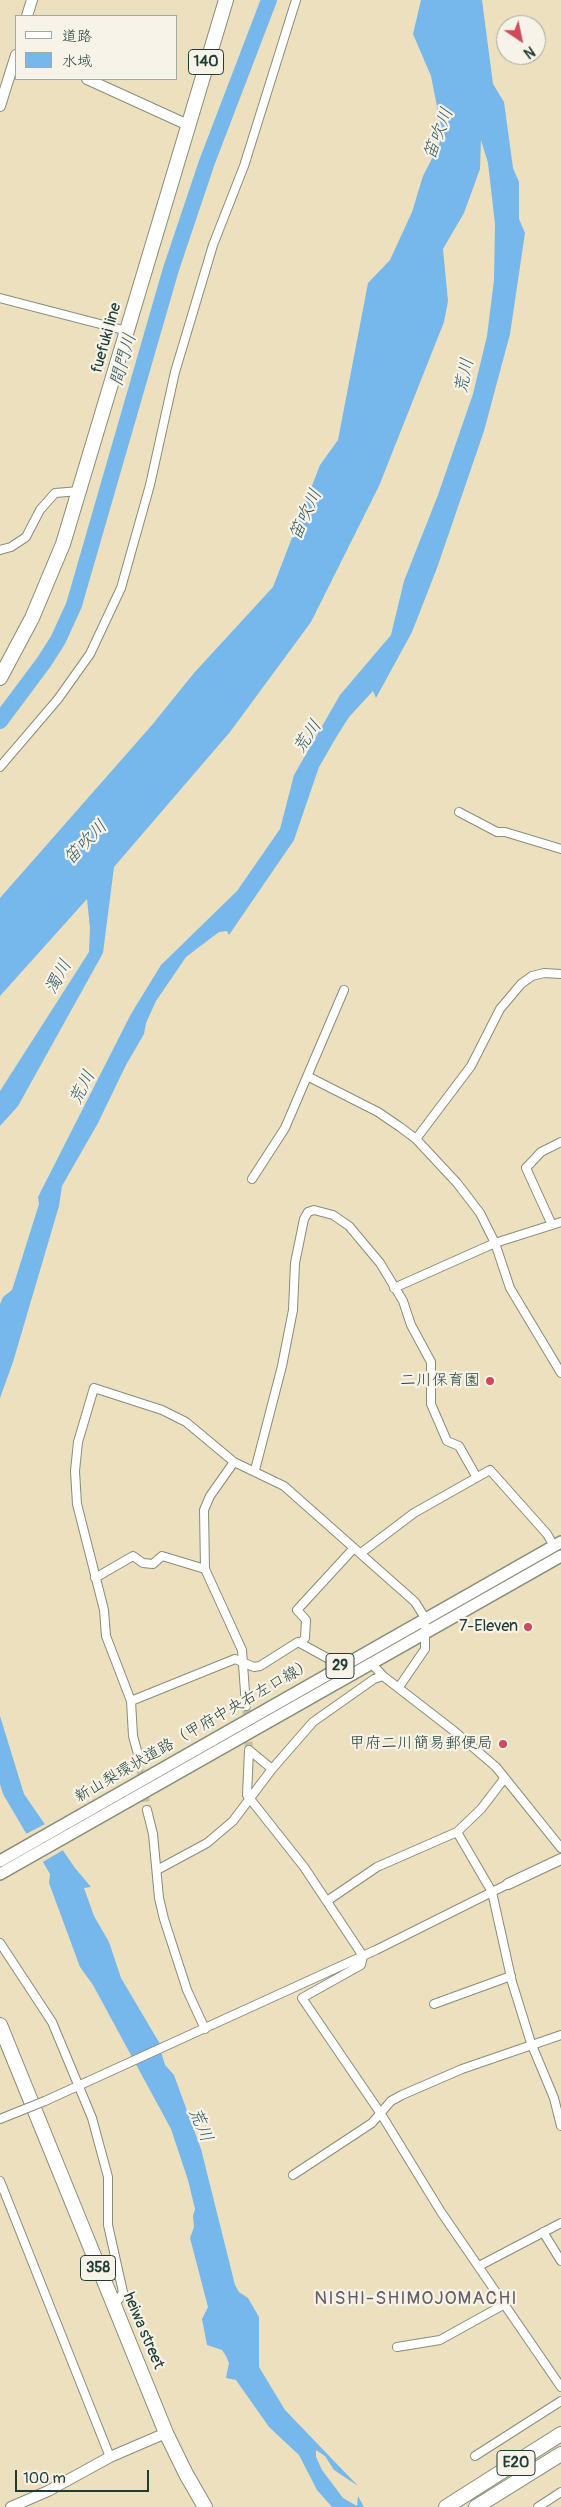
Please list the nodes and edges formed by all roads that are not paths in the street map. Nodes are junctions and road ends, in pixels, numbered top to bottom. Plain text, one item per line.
1 (32, 0) edge
2 (226, 0) edge
3 (296, 0) edge
4 (28, 15) edge
5 (14, 70) edge
6 (89, 80) edge
7 (0, 106) edge
8 (188, 125) junction
9 (0, 298) edge
10 (127, 331) junction
11 (80, 491) junction
12 (0, 550) edge
13 (0, 678) edge
14 (0, 767) edge
15 (459, 812) dead end
16 (561, 849) edge
17 (561, 974) edge
18 (344, 990) dead end
19 (308, 1077) junction
20 (416, 1139) junction
21 (561, 1142) edge
22 (252, 1179) dead end
23 (561, 1222) edge
24 (552, 1225) junction
25 (495, 1243) junction
26 (394, 1288) junction
27 (561, 1373) edge
28 (234, 1462) junction
29 (255, 1470) junction
30 (476, 1476) junction
31 (557, 1544) edge
32 (354, 1548) junction
33 (361, 1553) junction
34 (561, 1556) edge
35 (205, 1569) junction
36 (95, 1578) junction
37 (425, 1618) junction
38 (426, 1634) junction
39 (301, 1643) junction
40 (244, 1661) junction
41 (372, 1664) junction
42 (336, 1668) junction
43 (383, 1676) junction
44 (399, 1687) junction
45 (132, 1701) junction
46 (246, 1706) tunnel mouth
47 (139, 1758) tunnel mouth
48 (272, 1770) junction
49 (504, 1779) junction
50 (250, 1800) junction
51 (147, 1810) tunnel mouth
52 (457, 1832) junction
53 (561, 1848) edge
54 (561, 1859) edge
55 (0, 1861) edge
56 (158, 1870) junction
57 (0, 1876) edge
58 (508, 1884) joint
59 (492, 1892) junction
60 (327, 1901) junction
61 (0, 1943) edge
62 (362, 1956) junction
63 (511, 1976) junction
64 (434, 2004) dead end
65 (0, 2025) edge
66 (201, 2031) junction
67 (561, 2035) edge
68 (531, 2044) junction
69 (4, 2049) edge
70 (81, 2083) junction
71 (381, 2114) junction
72 (0, 2119) edge
73 (561, 2126) edge
74 (293, 2175) dead end
75 (0, 2181) edge
76 (561, 2224) edge
77 (543, 2232) junction
78 (561, 2261) edge
79 (479, 2266) junction
80 (113, 2304) junction
81 (505, 2304) junction
82 (397, 2348) dead end
83 (561, 2387) edge
84 (561, 2402) edge
85 (166, 2434) junction
86 (561, 2434) edge
87 (561, 2454) edge
88 (475, 2456) dead end
89 (110, 2458) junction
90 (561, 2492) edge
91 (478, 2506) edge
92 (11, 2507) edge
93 (205, 2507) edge
94 (446, 2507) edge
95 (538, 2507) edge

1 - 4 street
2 - 8 highway, fuefuki line / 140
3 - 14 street
5 - 7 street
6 - 8 street
8 - 10 highway, fuefuki line / 140
9 - 10 street
10 - 11 highway, fuefuki line / 140
11 - 12 street
11 - 13 highway, fuefuki line / 140
15 - 16 street
17 - 20 street
18 - 19 street
19 - 20 street
19 - 22 street
20 - 25 street
21 - 24 street
23 - 24 street
24 - 25 street
25 - 26 street
25 - 27 street
26 - 29 street
26 - 30 street
28 - 29 street
28 - 35 street
28 - 36 street
29 - 32 street
30 - 31 street
30 - 33 street
31 - 37 main road, 新山梨環状道路（甲府中央右左口線） / 29
32 - 33 street
32 - 39 street
33 - 37 street
34 - 38 main road, 新山梨環状道路（甲府中央右左口線） / 29
35 - 36 street
35 - 40 street
36 - 45 street
37 - 38 street
37 - 42 main road, 新山梨環状道路（甲府中央右左口線） / 29
38 - 41 main road, 新山梨環状道路（甲府中央右左口線） / 29
38 - 44 street
39 - 40 street
39 - 42 street
40 - 45 street
40 - 46 street
41 - 43 street
41 - 57 main road, 新山梨環状道路（甲府中央右左口線） / 29
42 - 55 main road, 新山梨環状道路（甲府中央右左口線） / 29
43 - 44 street
43 - 48 street
44 - 49 street
45 - 47 street
48 - 50 street
48 - 50 street
49 - 52 street
49 - 53 street
50 - 56 street
50 - 60 street
51 - 56 street
52 - 59 street
52 - 60 street
54 - 58 street
56 - 66 street
58 - 59 street
59 - 62 street
59 - 63 street
60 - 62 street
61 - 70 street
62 - 66 street
62 - 71 street
63 - 64 street
63 - 68 street
65 - 69 highway, heiwa street / 358
66 - 70 street
67 - 68 street
68 - 71 street
68 - 73 street
69 - 80 highway, heiwa street / 358
70 - 72 street, bridge
70 - 80 street
71 - 74 street
71 - 79 street
75 - 89 street
76 - 77 street
77 - 78 street
77 - 79 street
79 - 81 street
80 - 85 highway, heiwa street / 358
81 - 82 street
81 - 83 street
84 - 88 street
85 - 89 street
85 - 93 highway, heiwa street / 358
86 - 94 highway, E20
87 - 91 highway, E20
89 - 92 street
90 - 95 street

